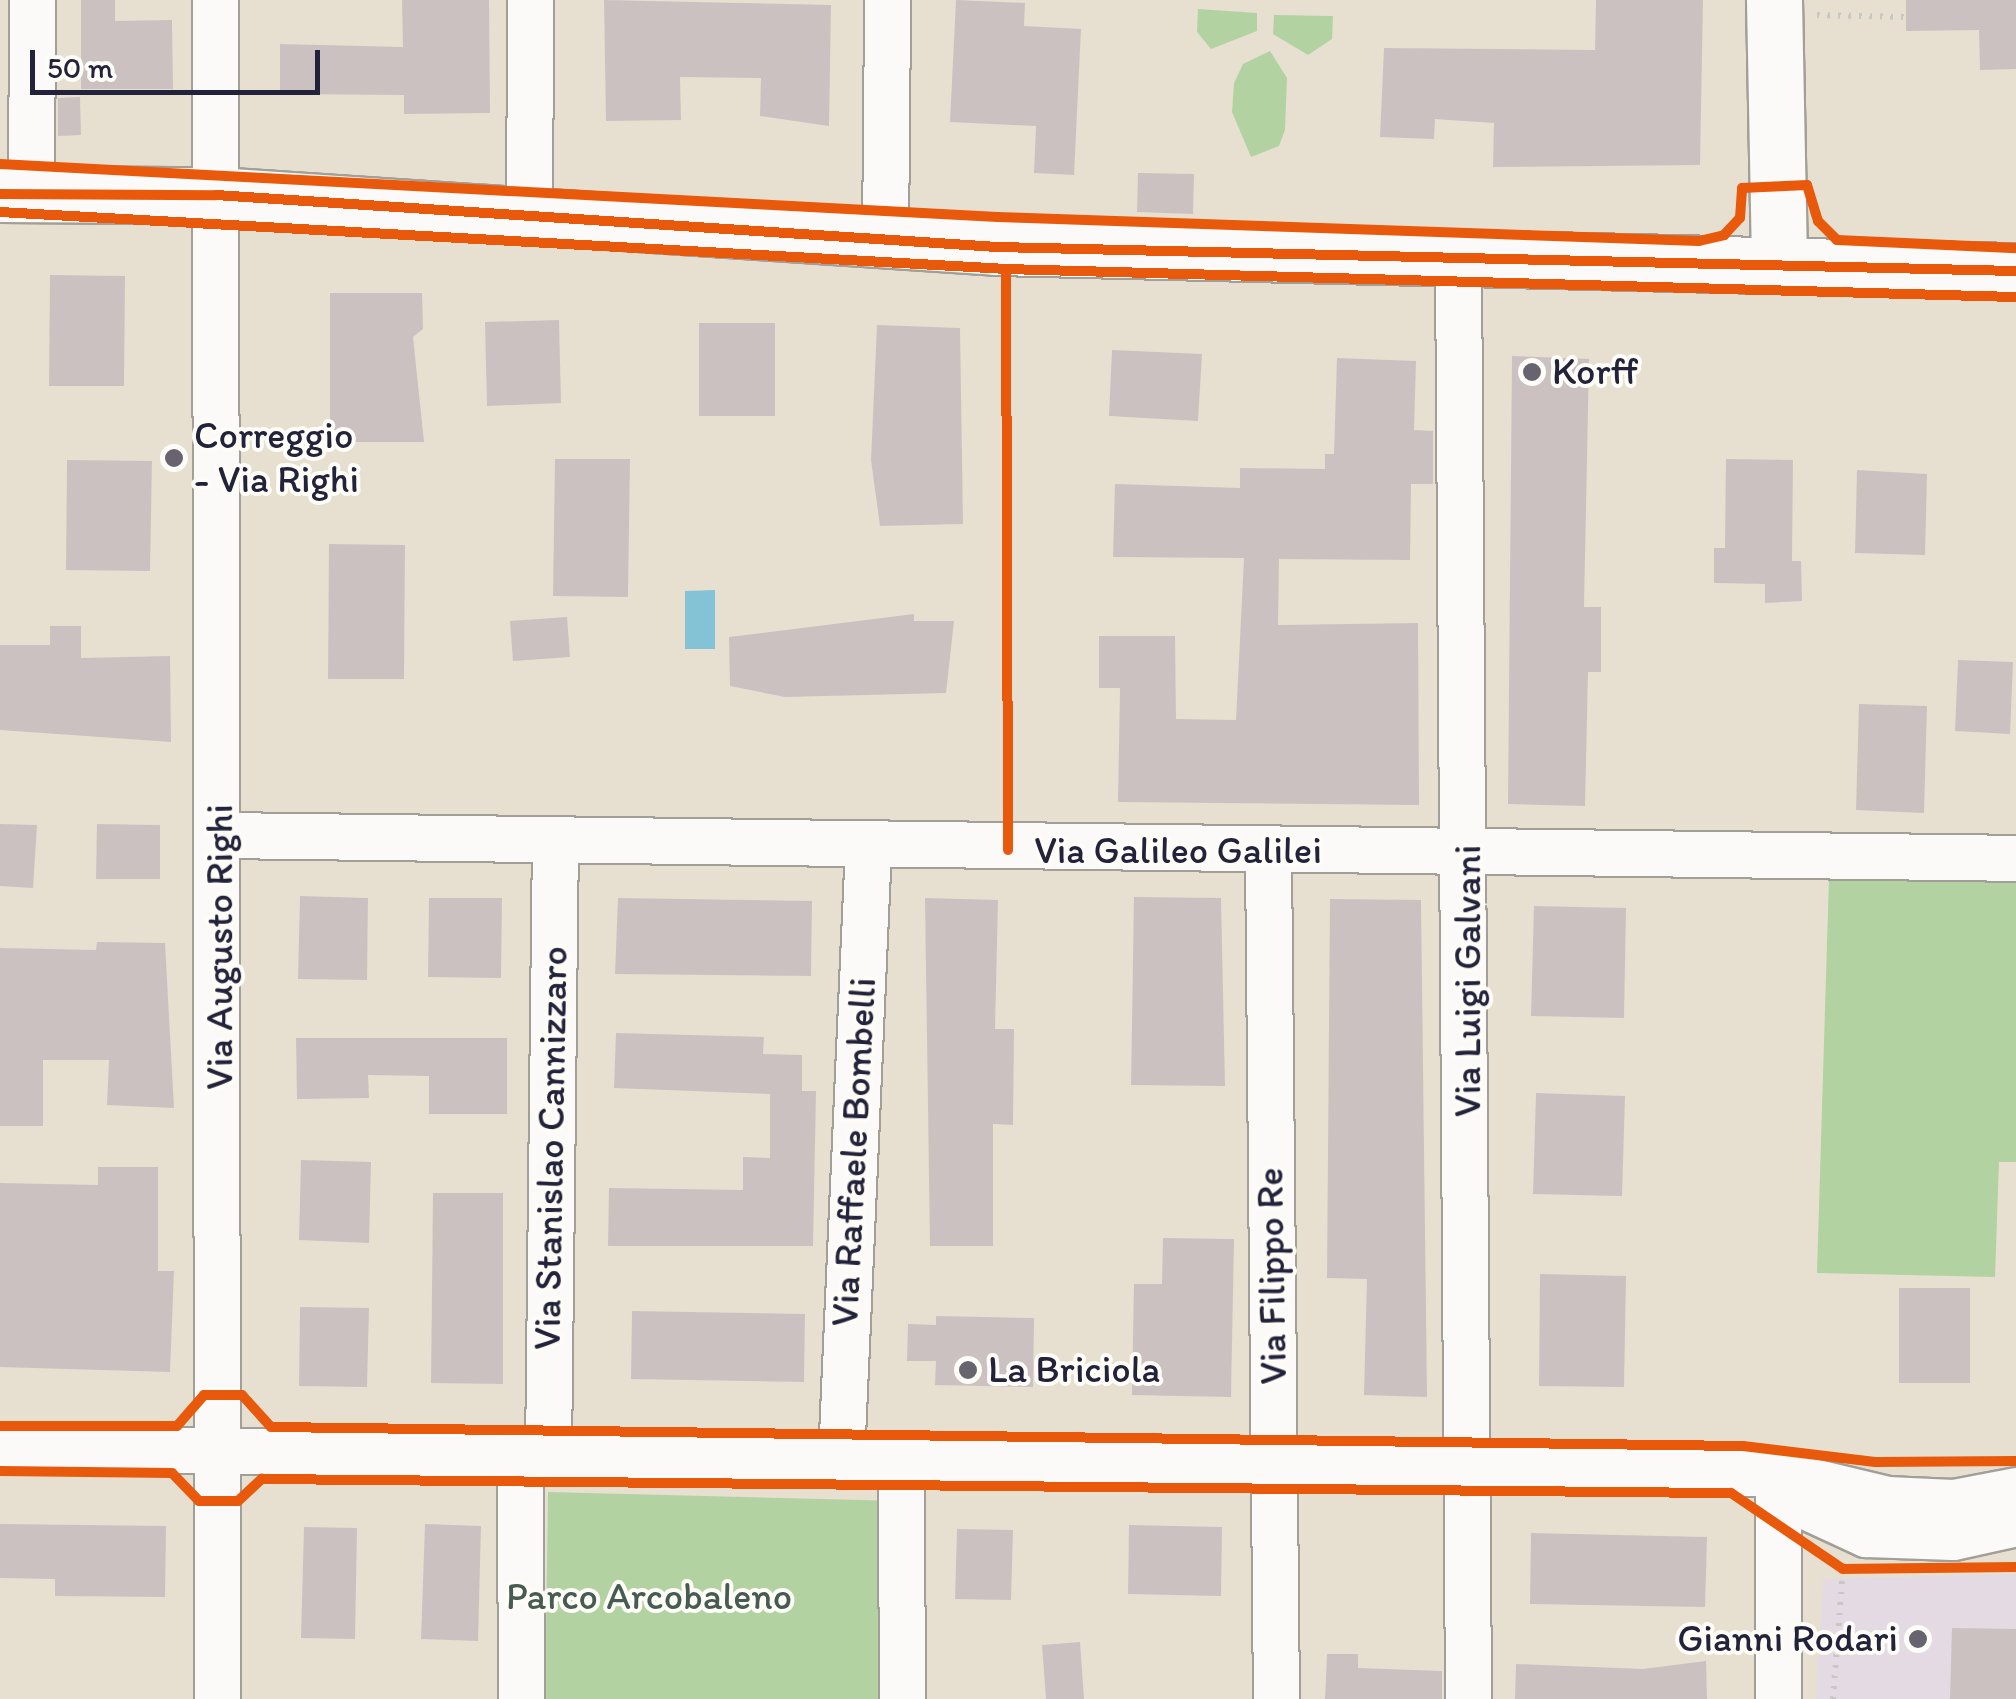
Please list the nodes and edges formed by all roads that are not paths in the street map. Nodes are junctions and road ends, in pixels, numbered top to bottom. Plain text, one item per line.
1 (32, 0) edge
2 (215, 0) edge
3 (530, 0) edge
4 (887, 0) edge
5 (1774, 7) edge
6 (15, 194) edge
7 (216, 194) junction
8 (529, 216) junction
9 (884, 241) junction
10 (1778, 262) junction
11 (1458, 264) junction
12 (2016, 271) edge
13 (220, 835) junction
14 (554, 841) junction
15 (868, 847) junction
16 (1468, 850) junction
17 (1268, 854) junction
18 (2016, 858) edge
19 (0, 1447) edge
20 (220, 1452) junction
21 (534, 1454) junction
22 (841, 1458) junction
23 (901, 1460) junction
24 (1274, 1464) junction
25 (1466, 1466) junction
26 (1778, 1473) junction
27 (2016, 1490) edge
28 (2016, 1523) edge
29 (217, 1699) edge
30 (521, 1699) edge
31 (902, 1699) edge
32 (1276, 1699) edge
33 (1468, 1699) edge
34 (1778, 1699) edge

1 - 6 street
2 - 7 street, Via Augusto Righi
3 - 8 street
4 - 9 street
5 - 10 street
6 - 7 street
7 - 8 street
7 - 13 street, Via Augusto Righi
8 - 9 street
9 - 11 street
10 - 11 street
10 - 12 street
11 - 16 street, Via Luigi Galvani
13 - 14 street, Via Galileo Galilei
13 - 20 street, Via Augusto Righi
14 - 15 street, Via Galileo Galilei
14 - 21 street, Via Stanislao Cannizzaro
15 - 17 street, Via Galileo Galilei
15 - 22 street, Via Raffaele Bombelli
16 - 17 street, Via Galileo Galilei
16 - 18 street, Via Galileo Galilei
16 - 25 street, Via Luigi Galvani
17 - 24 street, Via Filippo Re
19 - 20 street
20 - 21 street
20 - 29 street, Via Augusto Righi
21 - 22 street
21 - 30 street, Via Stanislao Cannizzaro
22 - 23 street
23 - 24 street
23 - 31 street
24 - 25 street
24 - 32 street, Via Filippo Re
25 - 26 street
25 - 33 street, Via Luigi Galvani
26 - 27 street
26 - 28 street
26 - 34 street

